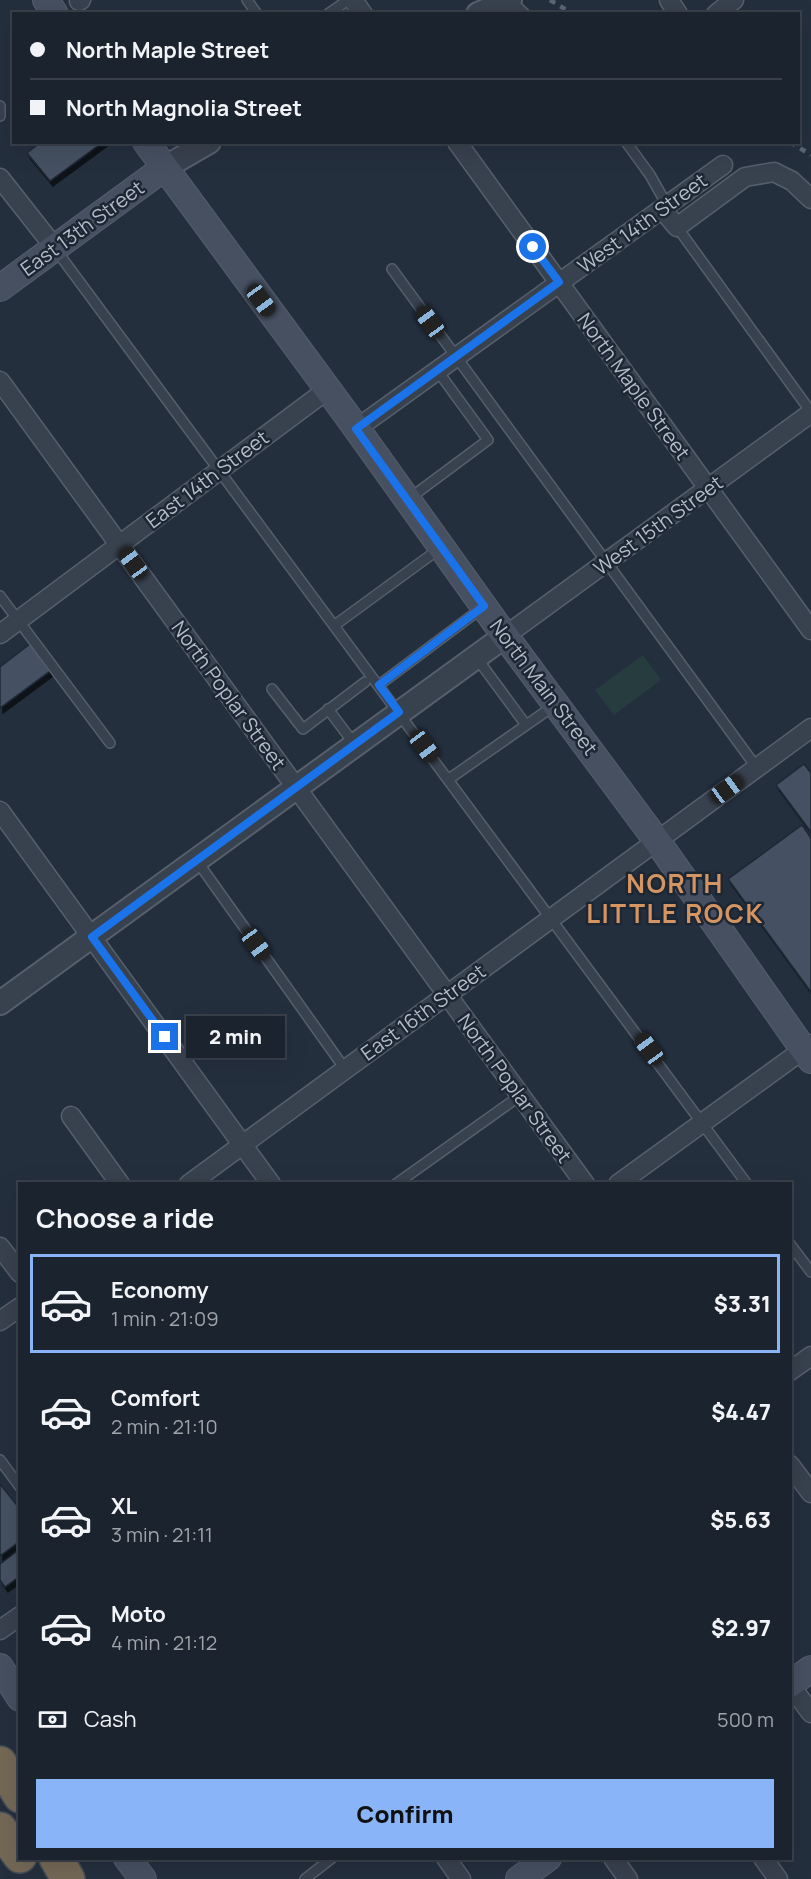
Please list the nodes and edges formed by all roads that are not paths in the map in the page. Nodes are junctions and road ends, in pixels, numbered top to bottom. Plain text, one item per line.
1 (348, 0) edge
2 (510, 0) edge
3 (734, 0) edge
4 (331, 12) edge
5 (483, 12) edge
6 (523, 12) edge
7 (719, 12) edge
8 (0, 106) edge
9 (0, 116) edge
10 (147, 144) edge
11 (206, 144) edge
12 (458, 144) edge
13 (627, 144) edge
14 (723, 165) dead end
15 (164, 168) junction
16 (0, 178) edge
17 (688, 189) junction
18 (811, 199) edge
19 (708, 204) junction
20 (667, 205) junction
21 (677, 227) junction
22 (55, 248) junction
23 (392, 269) dead end
24 (559, 282) junction
25 (0, 288) edge
26 (456, 357) junction
27 (437, 370) junction
28 (0, 381) edge
29 (327, 390) junction
30 (811, 413) edge
31 (356, 429) junction
32 (219, 469) junction
33 (708, 488) junction
34 (407, 500) junction
35 (119, 544) junction
36 (441, 548) junction
37 (606, 562) junction
38 (0, 596) edge
39 (484, 606) junction
40 (18, 620) junction
41 (335, 625) junction
42 (811, 630) edge
43 (0, 634) edge
44 (505, 636) junction
45 (476, 657) junction
46 (365, 682) dead end
47 (379, 685) junction
48 (272, 689) dead end
49 (557, 704) junction
50 (328, 709) junction
51 (399, 712) junction
52 (526, 725) junction
53 (811, 728) edge
54 (110, 743) dead end
55 (355, 745) junction
56 (757, 768) junction
57 (448, 779) junction
58 (296, 787) junction
59 (0, 811) edge
60 (657, 841) junction
61 (196, 860) junction
62 (552, 918) junction
63 (92, 937) junction
64 (447, 994) junction
65 (0, 1004) edge
66 (809, 1051) edge
67 (345, 1069) junction
68 (520, 1095) junction
69 (71, 1116) dead end
70 (703, 1122) junction
71 (243, 1144) junction
72 (119, 1182) edge
73 (192, 1182) edge
74 (271, 1182) edge
75 (399, 1182) edge
76 (584, 1182) edge
77 (621, 1182) edge
78 (746, 1182) edge
79 (0, 1247) edge
80 (792, 1247) edge
81 (18, 1271) edge
82 (811, 1272) edge
83 (18, 1308) edge
84 (0, 1322) edge
85 (811, 1356) edge
86 (792, 1370) edge
87 (0, 1460) edge
88 (792, 1468) edge
89 (18, 1484) edge
90 (811, 1493) edge
91 (18, 1617) edge
92 (0, 1630) edge
93 (0, 1667) edge
94 (811, 1669) edge
95 (792, 1683) edge
96 (792, 1687) edge
97 (18, 1695) edge
98 (811, 1713) edge
99 (0, 1763) edge
100 (18, 1793) edge
101 (0, 1829) edge
102 (18, 1854) edge
103 (22, 1860) edge
104 (57, 1860) edge
105 (129, 1860) edge
106 (329, 1860) edge
107 (447, 1860) edge
108 (545, 1860) edge
109 (614, 1860) edge
110 (764, 1860) edge
111 (36, 1879) edge
112 (68, 1879) edge
113 (143, 1879) edge
114 (305, 1879) edge
115 (460, 1879) edge
116 (519, 1879) edge
117 (628, 1879) edge
118 (778, 1879) edge

1 - 4 lane
2 - 5 street
2 - 6 lane
3 - 7 street
8 - 9 lane
10 - 15 main road, North Main Street
11 - 15 street
12 - 24 street, North Maple Street
13 - 20 lane
14 - 17 street, West 14th Street
15 - 22 main road, East 13th Street
15 - 29 main road, North Main Street
16 - 22 street
17 - 19 street
17 - 20 street, West 14th Street
18 - 19 street
19 - 21 street
20 - 21 street
20 - 24 street, West 14th Street
21 - 30 lane
22 - 25 main road, East 13th Street
22 - 32 lane
23 - 26 lane
24 - 26 street, West 14th Street
24 - 33 street, North Maple Street
26 - 27 street, West 14th Street
26 - 37 lane
27 - 31 street, West 14th Street
27 - 34 lane
28 - 35 street, North Poplar Street
29 - 31 main road, North Main Street
29 - 32 street, East 14th Street
30 - 33 street, West 15th Street
31 - 34 main road, North Main Street
32 - 35 street, East 14th Street
32 - 41 lane
33 - 37 street, West 15th Street
33 - 42 street, North Maple Street
34 - 36 main road, North Main Street
35 - 40 street, East 14th Street
35 - 58 street, North Poplar Street
36 - 39 main road, North Main Street
36 - 41 lane
37 - 44 street, West 15th Street
37 - 56 lane
38 - 40 lane
39 - 44 main road, North Main Street
39 - 47 lane
40 - 43 street, East 14th Street
40 - 54 lane
41 - 47 lane
44 - 45 street
44 - 49 main road, North Main Street
45 - 51 street
45 - 52 lane
46 - 50 lane
47 - 51 lane
48 - 50 lane
49 - 52 lane
49 - 60 main road, North Main Street
50 - 55 lane
51 - 55 street
51 - 57 lane
52 - 57 lane
53 - 56 street, East 16th Street
55 - 58 street
56 - 60 street, East 16th Street
57 - 62 lane
58 - 61 street
58 - 64 street, North Poplar Street
59 - 63 street
60 - 62 street, East 16th Street
60 - 66 main road, North Main Street
61 - 63 street
61 - 67 lane
62 - 64 street, East 16th Street
62 - 70 lane
63 - 65 street
63 - 71 street
64 - 67 street, East 16th Street
64 - 68 street, North Poplar Street
66 - 70 street
67 - 71 street, East 16th Street
68 - 75 lane
68 - 76 street, North Poplar Street
69 - 72 street
70 - 77 street
70 - 78 lane
71 - 73 street, East 16th Street
71 - 74 street
79 - 81 street
80 - 82 lane
83 - 84 street
85 - 86 street
87 - 89 lane
88 - 90 street
91 - 92 street
93 - 97 main road
94 - 95 main road
96 - 98 street
99 - 100 highway
101 - 102 highway
103 - 111 highway
104 - 112 highway
105 - 113 main road
106 - 114 lane
107 - 115 street
108 - 116 main road
109 - 117 street
110 - 118 street

